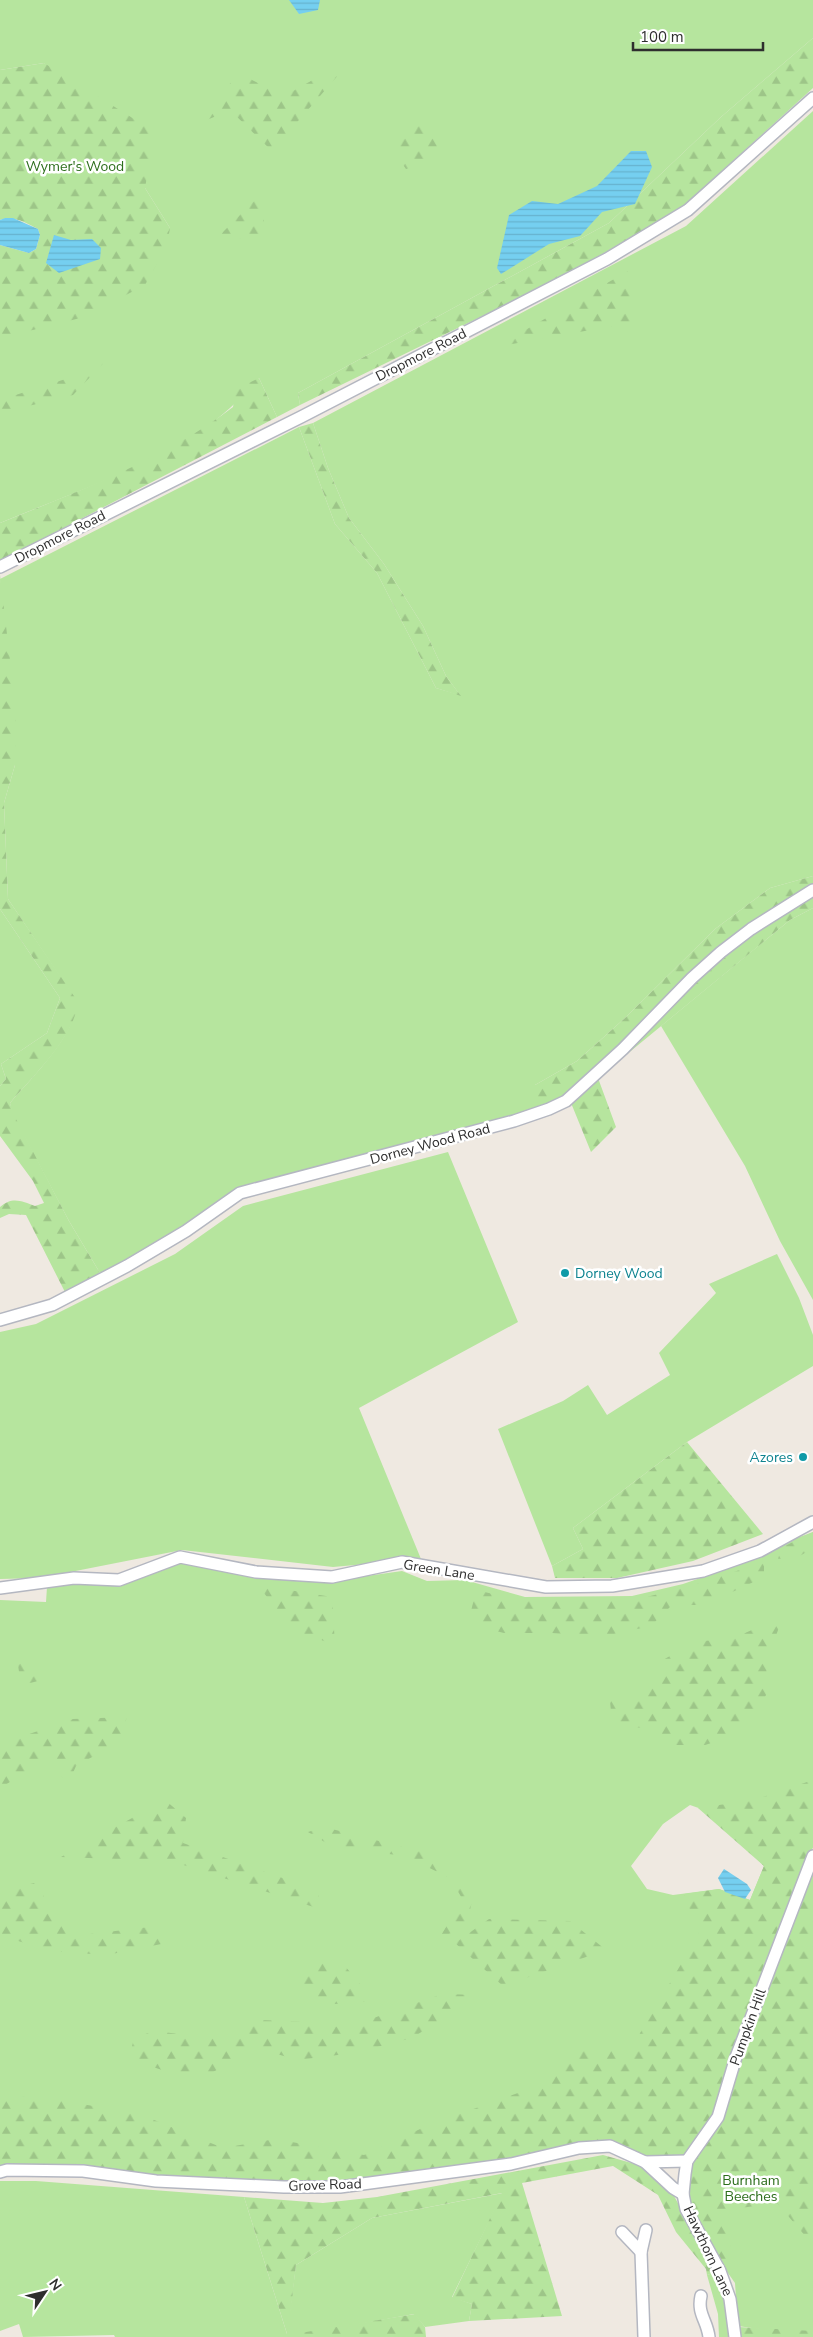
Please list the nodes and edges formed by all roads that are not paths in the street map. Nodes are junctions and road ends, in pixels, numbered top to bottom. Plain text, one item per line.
1 (813, 98) edge
2 (0, 567) edge
3 (813, 890) edge
4 (0, 1320) edge
5 (813, 1522) edge
6 (0, 1588) edge
7 (813, 1856) edge
8 (687, 2161) junction
9 (644, 2162) junction
10 (0, 2172) edge
11 (683, 2194) junction
12 (646, 2230) dead end
13 (622, 2232) dead end
14 (641, 2252) junction
15 (701, 2296) dead end
16 (644, 2337) edge
17 (709, 2337) edge
18 (735, 2337) edge

1 - 2 street, Dropmore Road
3 - 4 street, Dorney Wood Road
5 - 6 street, Green Lane
7 - 8 street, Pumpkin Hill
8 - 9 street, Grove Road
8 - 11 street, Pumpkin Hill
9 - 10 street, Grove Road
9 - 11 street, Grove Road
11 - 18 street, Hawthorn Lane
12 - 14 street
13 - 14 street
14 - 16 street
15 - 17 street

